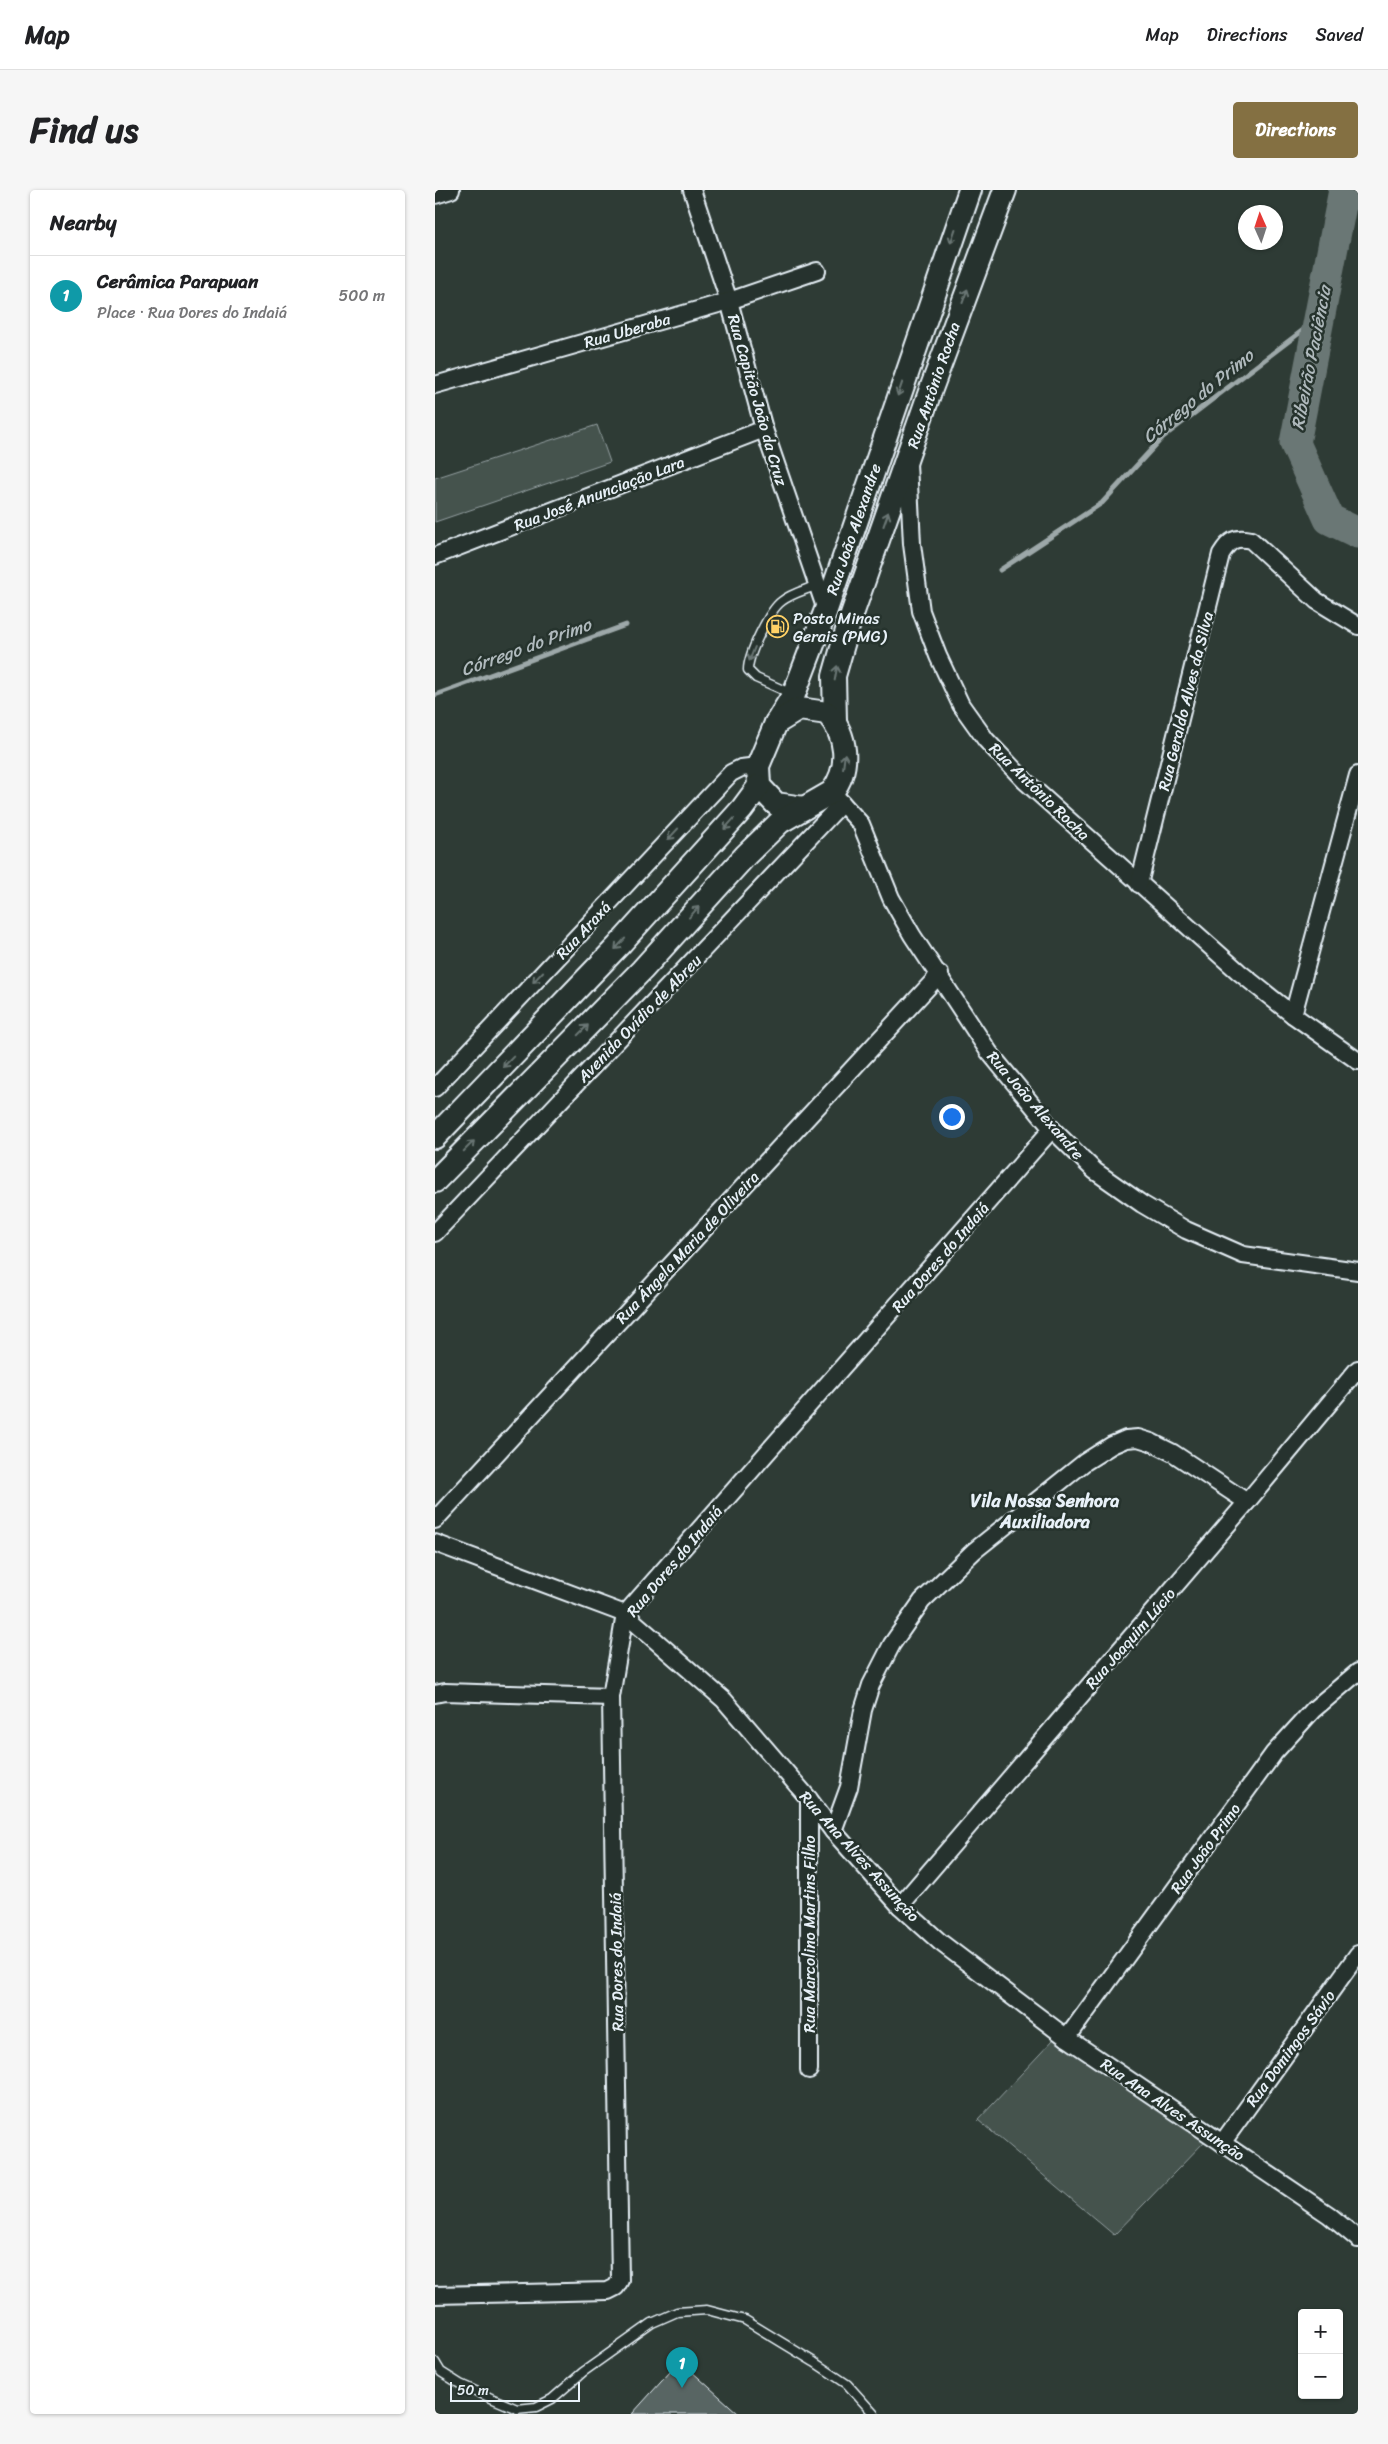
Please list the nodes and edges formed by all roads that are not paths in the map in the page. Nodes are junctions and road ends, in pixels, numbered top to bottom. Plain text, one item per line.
1 (451, 190) edge
2 (692, 190) edge
3 (970, 190) edge
4 (1005, 190) edge
5 (435, 195) edge
6 (817, 271) dead end
7 (729, 300) junction
8 (435, 385) edge
9 (764, 429) junction
10 (882, 444) joint
11 (908, 458) junction
12 (435, 556) edge
13 (817, 585) junction
14 (826, 610) junction
15 (1358, 626) edge
16 (794, 694) junction
17 (835, 721) junction
18 (776, 723) junction
19 (1358, 775) edge
20 (759, 776) junction
21 (837, 798) junction
22 (804, 808) junction
23 (1139, 884) junction
24 (940, 974) junction
25 (1293, 1015) junction
26 (1358, 1061) edge
27 (435, 1088) edge
28 (1053, 1129) junction
29 (435, 1137) edge
30 (435, 1181) edge
31 (435, 1232) edge
32 (1358, 1271) edge
33 (1358, 1369) edge
34 (1247, 1502) junction
35 (435, 1520) edge
36 (435, 1543) edge
37 (625, 1614) junction
38 (1358, 1672) edge
39 (435, 1694) edge
40 (611, 1697) junction
41 (809, 1799) junction
42 (833, 1831) junction
43 (901, 1906) junction
44 (1358, 1954) edge
45 (1067, 2038) junction
46 (809, 2070) dead end
47 (1222, 2143) junction
48 (1358, 2238) edge
49 (435, 2295) edge
50 (435, 2362) edge
51 (874, 2414) edge

1 - 5 street
2 - 7 street, Rua Capitão João da Cruz
3 -> 10 main road, Rua Antônio Rocha
11 -> 4 main road, Rua Antônio Rocha
6 - 7 street, Rua Uberaba
7 - 8 street, Rua Uberaba
7 - 9 street, Rua Capitão João da Cruz
9 - 12 street, Rua José Anunciação Lara
9 - 13 street, Rua Capitão João da Cruz
10 - 14 main road, Rua João Alexandre
17 -> 11 main road, Rua João Alexandre
11 - 23 street, Rua Antônio Rocha
13 - 14 street, Rua Capitão João da Cruz
13 -> 16 lane
14 - 16 main road, Rua João Alexandre
15 - 23 street, Rua Geraldo Alves da Silva
16 - 18 main road, Rua João Alexandre
17 - 18 main road
21 -> 17 main road, Rua João Alexandre
18 - 20 main road, Rua João Alexandre
19 - 25 street
20 - 22 main road
20 -> 27 street, Rua Araxá
20 -> 29 main road
21 - 22 main road
21 - 24 street, Rua João Alexandre
21 - 31 street, Avenida Ovídio de Abreu
30 -> 22 main road, Avenida Ovídio de Abreu
23 - 25 street, Rua Antônio Rocha
24 - 28 street, Rua João Alexandre
24 - 35 street, Rua Ângela Maria de Oliveira
25 - 26 street, Rua Antônio Rocha
28 - 32 street, Rua João Alexandre
28 - 37 street, Rua Dores do Indaiá
33 - 34 street, Rua Joaquim Lúcio
34 - 42 street
34 - 43 street, Rua Joaquim Lúcio
36 - 37 street, Rua Ana Alves Assunção
37 - 40 street, Rua Dores do Indaiá
37 - 41 street, Rua Ana Alves Assunção
38 - 45 street, Rua João Primo
39 - 40 street
40 - 49 street, Rua Dores do Indaiá
41 - 42 street, Rua Ana Alves Assunção
41 - 46 street, Rua Marcolino Martins Filho
42 - 43 street, Rua Ana Alves Assunção
43 - 45 street, Rua Ana Alves Assunção
44 - 47 street, Rua Domingos Sávio
45 - 47 street, Rua Ana Alves Assunção
47 - 48 street, Rua Ana Alves Assunção
50 - 51 lane

